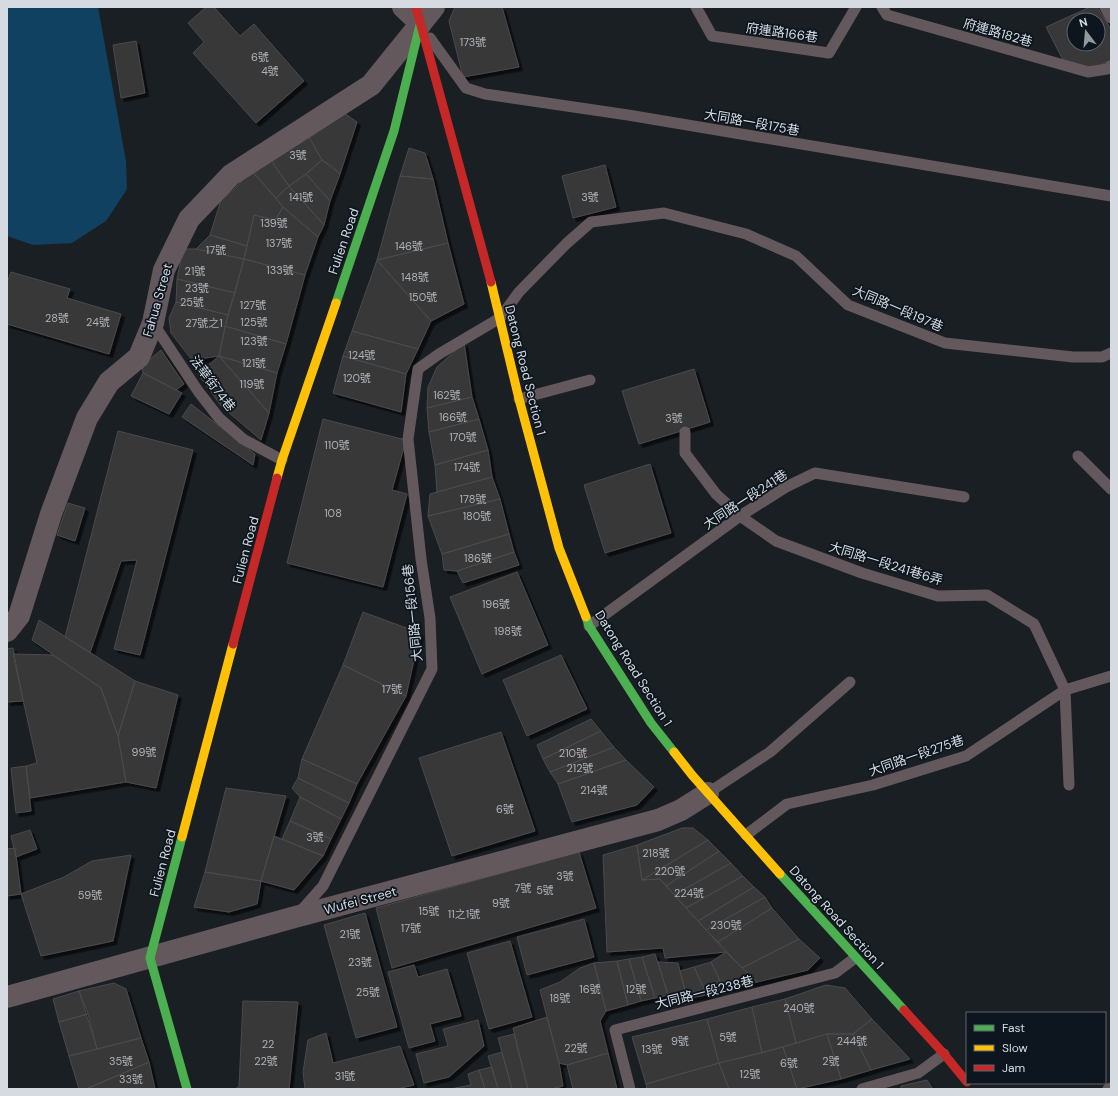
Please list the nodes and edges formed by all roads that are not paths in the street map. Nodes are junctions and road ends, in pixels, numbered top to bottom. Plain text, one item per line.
1 (403, 7) edge
2 (434, 7) edge
3 (696, 7) edge
4 (856, 7) edge
5 (882, 7) edge
6 (1104, 7) edge
7 (419, 16) edge
8 (1111, 18) edge
9 (1111, 66) edge
10 (1111, 196) edge
11 (500, 318) junction
12 (153, 323) junction
13 (1108, 358) edge
14 (590, 380) dead end
15 (519, 399) junction
16 (685, 432) dead end
17 (1078, 456) dead end
18 (282, 460) junction
19 (1111, 489) edge
20 (964, 497) dead end
21 (740, 516) junction
22 (589, 626) junction
23 (7, 631) edge
24 (1111, 676) edge
25 (850, 682) dead end
26 (1066, 690) junction
27 (1069, 786) dead end
28 (708, 793) junction
29 (746, 834) junction
30 (295, 917) junction
31 (150, 958) junction
32 (856, 958) junction
33 (7, 997) edge
34 (944, 1054) junction
35 (966, 1081) edge
36 (1111, 1088) edge
37 (187, 1089) edge
38 (630, 1089) edge
39 (862, 1089) edge
40 (1108, 1089) edge

1 - 7 street
2 - 7 street, Fahua Street
3 - 4 lane, 府連路166巷
5 - 9 lane, 府連路182巷
6 - 8 lane
7 - 10 lane, 大同路一段175巷
7 - 11 street, Datong Road Section 1
7 - 12 street, Fahua Street
7 - 18 street, Fulien Road
11 - 13 lane, 大同路一段197巷
11 - 15 street, Datong Road Section 1
11 - 30 lane, 大同路一段156巷
12 - 18 lane, 法華街74巷
12 - 23 street, Fahua Street
14 - 15 lane
15 - 22 street, Datong Road Section 1
16 - 21 lane, 大同路一段241巷6弄
17 - 19 lane
18 - 31 street, Fulien Road
20 - 21 lane, 大同路一段241巷
21 - 22 lane, 大同路一段241巷
21 - 26 lane, 大同路一段241巷6弄
22 - 28 street, Datong Road Section 1
24 - 26 lane, 大同路一段275巷
25 - 28 lane
26 - 27 lane, 大同路一段241巷6弄
26 - 29 lane, 大同路一段275巷
28 - 29 street, Datong Road Section 1
28 - 30 street, Wufei Street
29 - 32 street, Datong Road Section 1
30 - 31 street, Wufei Street
31 - 33 street, Wufei Street
31 - 37 street
32 - 34 street, Datong Road Section 1
32 - 38 lane, 大同路一段238巷
34 - 35 street, Datong Road Section 1
34 - 39 lane
36 - 40 lane

